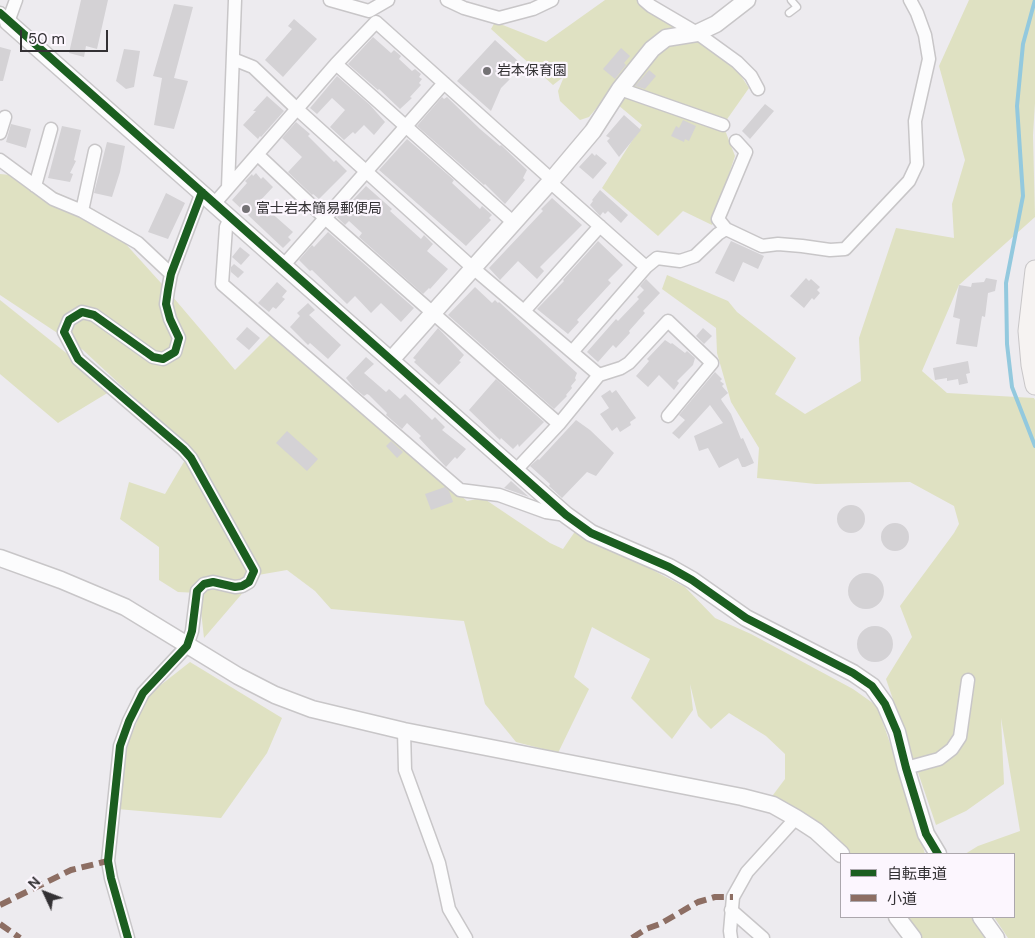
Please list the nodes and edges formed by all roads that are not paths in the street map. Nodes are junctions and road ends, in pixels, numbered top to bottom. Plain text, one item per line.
1 (16, 0) edge
2 (235, 0) edge
3 (330, 0) edge
4 (388, 0) edge
5 (446, 0) edge
6 (552, 0) edge
7 (644, 0) edge
8 (747, 0) edge
9 (792, 0) edge
10 (910, 0) edge
11 (789, 14) dead end
12 (4, 18) edge
13 (697, 33) junction
14 (234, 59) junction
15 (336, 64) junction
16 (444, 83) junction
17 (620, 89) junction
18 (758, 89) dead end
19 (297, 110) junction
20 (5, 117) dead end
21 (723, 125) dead end
22 (405, 126) junction
23 (50, 129) dead end
24 (0, 133) edge
25 (736, 141) dead end
26 (94, 151) dead end
27 (258, 154) junction
28 (0, 160) edge
29 (366, 171) junction
30 (551, 181) junction
31 (35, 186) junction
32 (228, 188) junction
33 (208, 198) junction
34 (82, 211) junction
35 (230, 218) junction
36 (325, 218) junction
37 (514, 223) junction
38 (600, 226) junction
39 (726, 230) junction
40 (283, 266) junction
41 (646, 267) junction
42 (473, 268) junction
43 (1035, 270) edge
44 (171, 274) junction
45 (1033, 300) edge
46 (524, 311) junction
47 (432, 312) junction
48 (572, 352) junction
49 (391, 360) junction
50 (599, 375) junction
51 (1035, 385) edge
52 (668, 416) dead end
53 (559, 424) junction
54 (516, 470) junction
55 (566, 515) junction
56 (0, 558) edge
57 (188, 646) junction
58 (968, 680) dead end
59 (404, 730) junction
60 (906, 768) junction
61 (796, 818) junction
62 (840, 853) edge
63 (937, 853) edge
64 (731, 910) junction
65 (898, 918) edge
66 (982, 918) edge
67 (128, 938) edge
68 (466, 938) edge
69 (731, 938) edge
70 (763, 938) edge
71 (913, 938) edge
72 (996, 938) edge

1 - 12 street
2 - 14 street
3 - 4 street
5 - 6 street
7 - 13 street
8 - 13 street
9 - 11 lane
10 - 39 street
12 - 33 street
13 - 17 street
13 - 18 street
14 - 19 street
14 - 32 street
15 - 16 street
15 - 19 street
15 - 22 street
16 - 22 street
16 - 30 street
17 - 21 street
17 - 30 street
19 - 27 street
19 - 29 street
20 - 24 street
22 - 29 street
22 - 37 street
23 - 31 street
25 - 39 street
26 - 34 street
27 - 32 street
27 - 36 street
28 - 31 street
29 - 36 street
29 - 42 street
30 - 37 street
30 - 38 street
31 - 34 street
32 - 33 street
33 - 35 street
33 - 44 street
34 - 44 street
35 - 40 street
35 - 55 street
36 - 40 street
36 - 47 street
37 - 42 street
38 - 41 street
38 - 46 street
39 - 41 street
40 - 49 street
41 - 48 street
42 - 46 street
42 - 47 street
43 - 45 main road
44 - 57 street
45 - 51 main road
46 - 48 street
47 - 49 street
47 - 53 street
48 - 50 street
49 - 54 street
50 - 52 street
50 - 53 street
53 - 54 street
54 - 55 street
55 - 60 street
56 - 57 street
57 - 59 street
57 - 67 street
58 - 60 street
59 - 61 street
59 - 68 street
60 - 63 street
61 - 62 street
61 - 64 street
64 - 69 street
64 - 70 street
65 - 71 street
66 - 72 street

